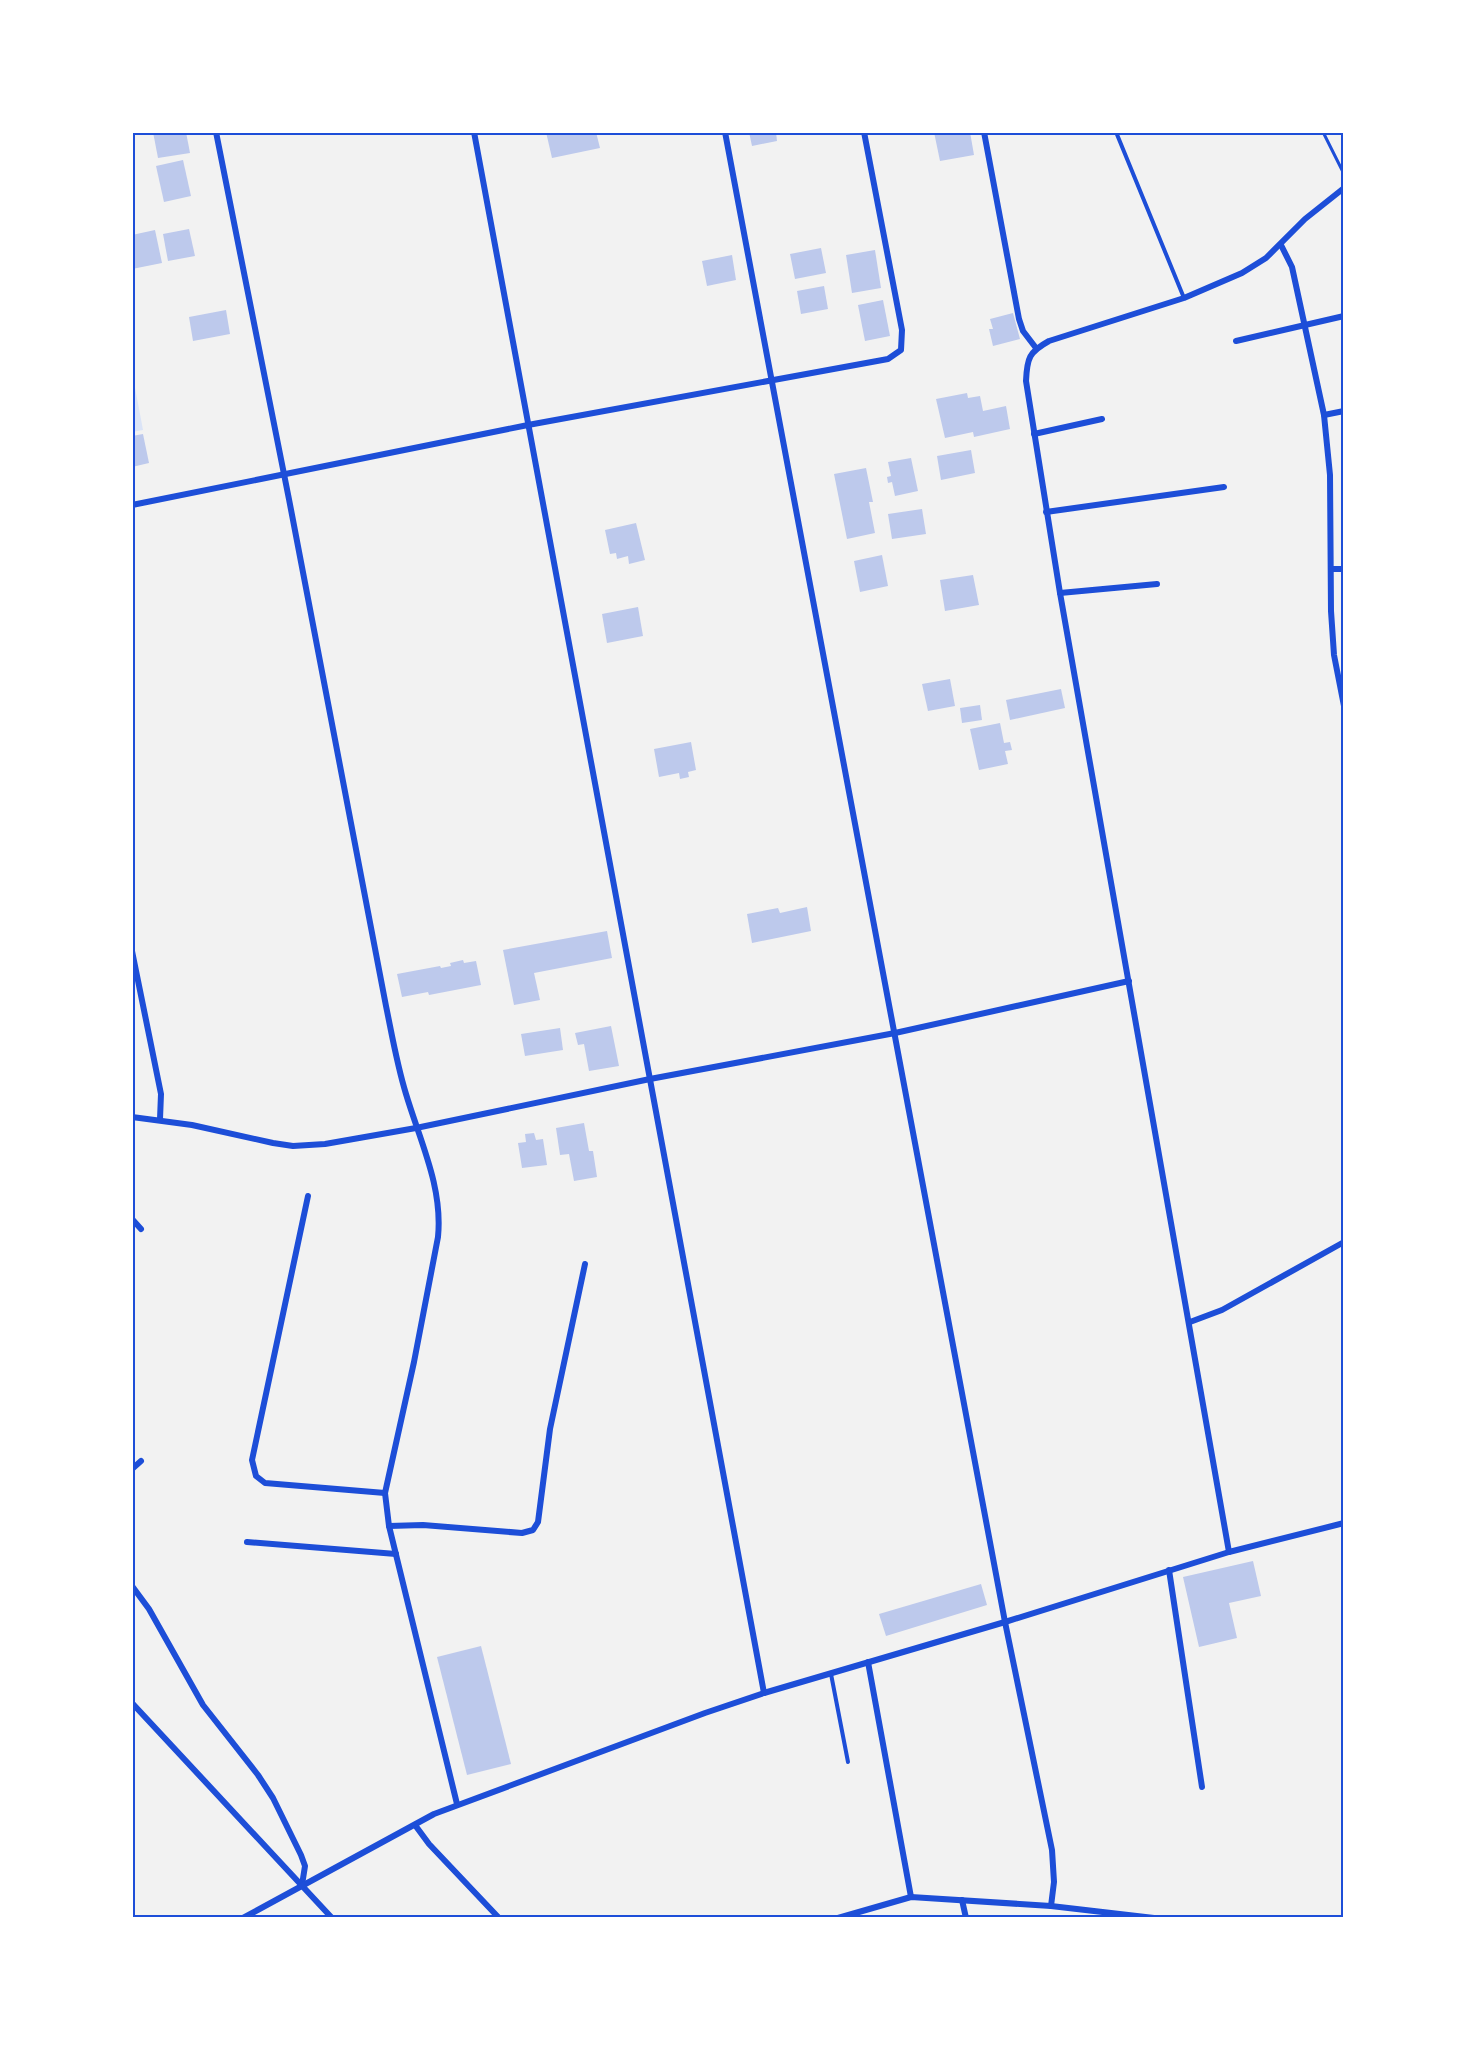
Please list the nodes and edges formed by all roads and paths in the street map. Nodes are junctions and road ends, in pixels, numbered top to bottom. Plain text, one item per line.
1 (216, 132) edge
2 (474, 132) edge
3 (724, 132) edge
4 (864, 132) edge
5 (984, 132) edge
6 (1116, 132) edge
7 (1323, 132) edge
8 (1344, 174) edge
9 (1344, 188) edge
10 (1281, 245) junction
11 (1184, 298) junction
12 (1344, 316) edge
13 (1305, 325) junction
14 (1236, 341) dead end
15 (1036, 348) junction
16 (771, 379) junction
17 (1344, 411) edge
18 (1324, 415) junction
19 (1102, 419) dead end
20 (528, 425) junction
21 (1034, 434) junction
22 (286, 473) junction
23 (1224, 487) dead end
24 (132, 505) edge
25 (1046, 512) junction
26 (1344, 568) edge
27 (1331, 569) junction
28 (1157, 584) dead end
29 (1060, 593) junction
30 (1344, 706) edge
31 (132, 951) edge
32 (1129, 981) junction
33 (895, 1033) junction
34 (650, 1079) junction
35 (132, 1117) edge
36 (160, 1119) junction
37 (416, 1128) junction
38 (308, 1196) dead end
39 (132, 1219) edge
40 (141, 1229) dead end
41 (1344, 1242) edge
42 (585, 1264) dead end
43 (1190, 1322) junction
44 (141, 1461) dead end
45 (132, 1469) edge
46 (385, 1493) junction
47 (1344, 1523) edge
48 (389, 1526) junction
49 (247, 1542) dead end
50 (1229, 1552) junction
51 (396, 1554) junction
52 (1169, 1570) junction
53 (132, 1586) edge
54 (1005, 1622) junction
55 (868, 1662) junction
56 (831, 1673) junction
57 (764, 1693) junction
58 (132, 1703) edge
59 (848, 1762) dead end
60 (1202, 1787) dead end
61 (458, 1804) junction
62 (415, 1825) junction
63 (302, 1885) junction
64 (911, 1897) junction
65 (962, 1900) junction
66 (1051, 1906) junction
67 (243, 1918) edge
68 (332, 1918) edge
69 (499, 1918) edge
70 (838, 1918) edge
71 (966, 1918) edge
72 (1154, 1918) edge

1 - 22 street
2 - 20 street
3 - 16 street
4 - 16 street
5 - 15 street
6 - 11 lane
7 - 8 path
9 - 10 street
10 - 11 street
10 - 13 street
11 - 15 street
12 - 13 street
13 - 14 street
13 - 18 street
15 - 21 street
16 - 20 street
16 - 33 street
17 - 18 street
18 - 27 street
19 - 21 street
20 - 22 street
20 - 34 street
21 - 25 street
22 - 24 street
22 - 37 street
23 - 25 street
25 - 29 street
26 - 27 street
27 - 30 street
28 - 29 street
29 - 32 street
31 - 36 street
32 - 33 street
32 - 43 street
33 - 34 street
33 - 54 street
34 - 37 street
34 - 57 street
35 - 36 street
36 - 37 street
37 - 46 street
38 - 46 street
39 - 40 street
41 - 43 street
42 - 48 street
43 - 50 street
44 - 45 street
46 - 48 street
47 - 50 street
48 - 51 street
49 - 51 street
50 - 52 street
51 - 61 street
52 - 54 street
52 - 60 street
53 - 63 street
54 - 55 street
54 - 66 street
55 - 56 street
55 - 64 street
56 - 57 street
56 - 59 lane
57 - 61 street
58 - 63 street
61 - 62 street
62 - 63 street
62 - 69 street
63 - 67 street
63 - 68 street
64 - 65 street
64 - 70 street
65 - 66 street
65 - 71 street
66 - 72 street

